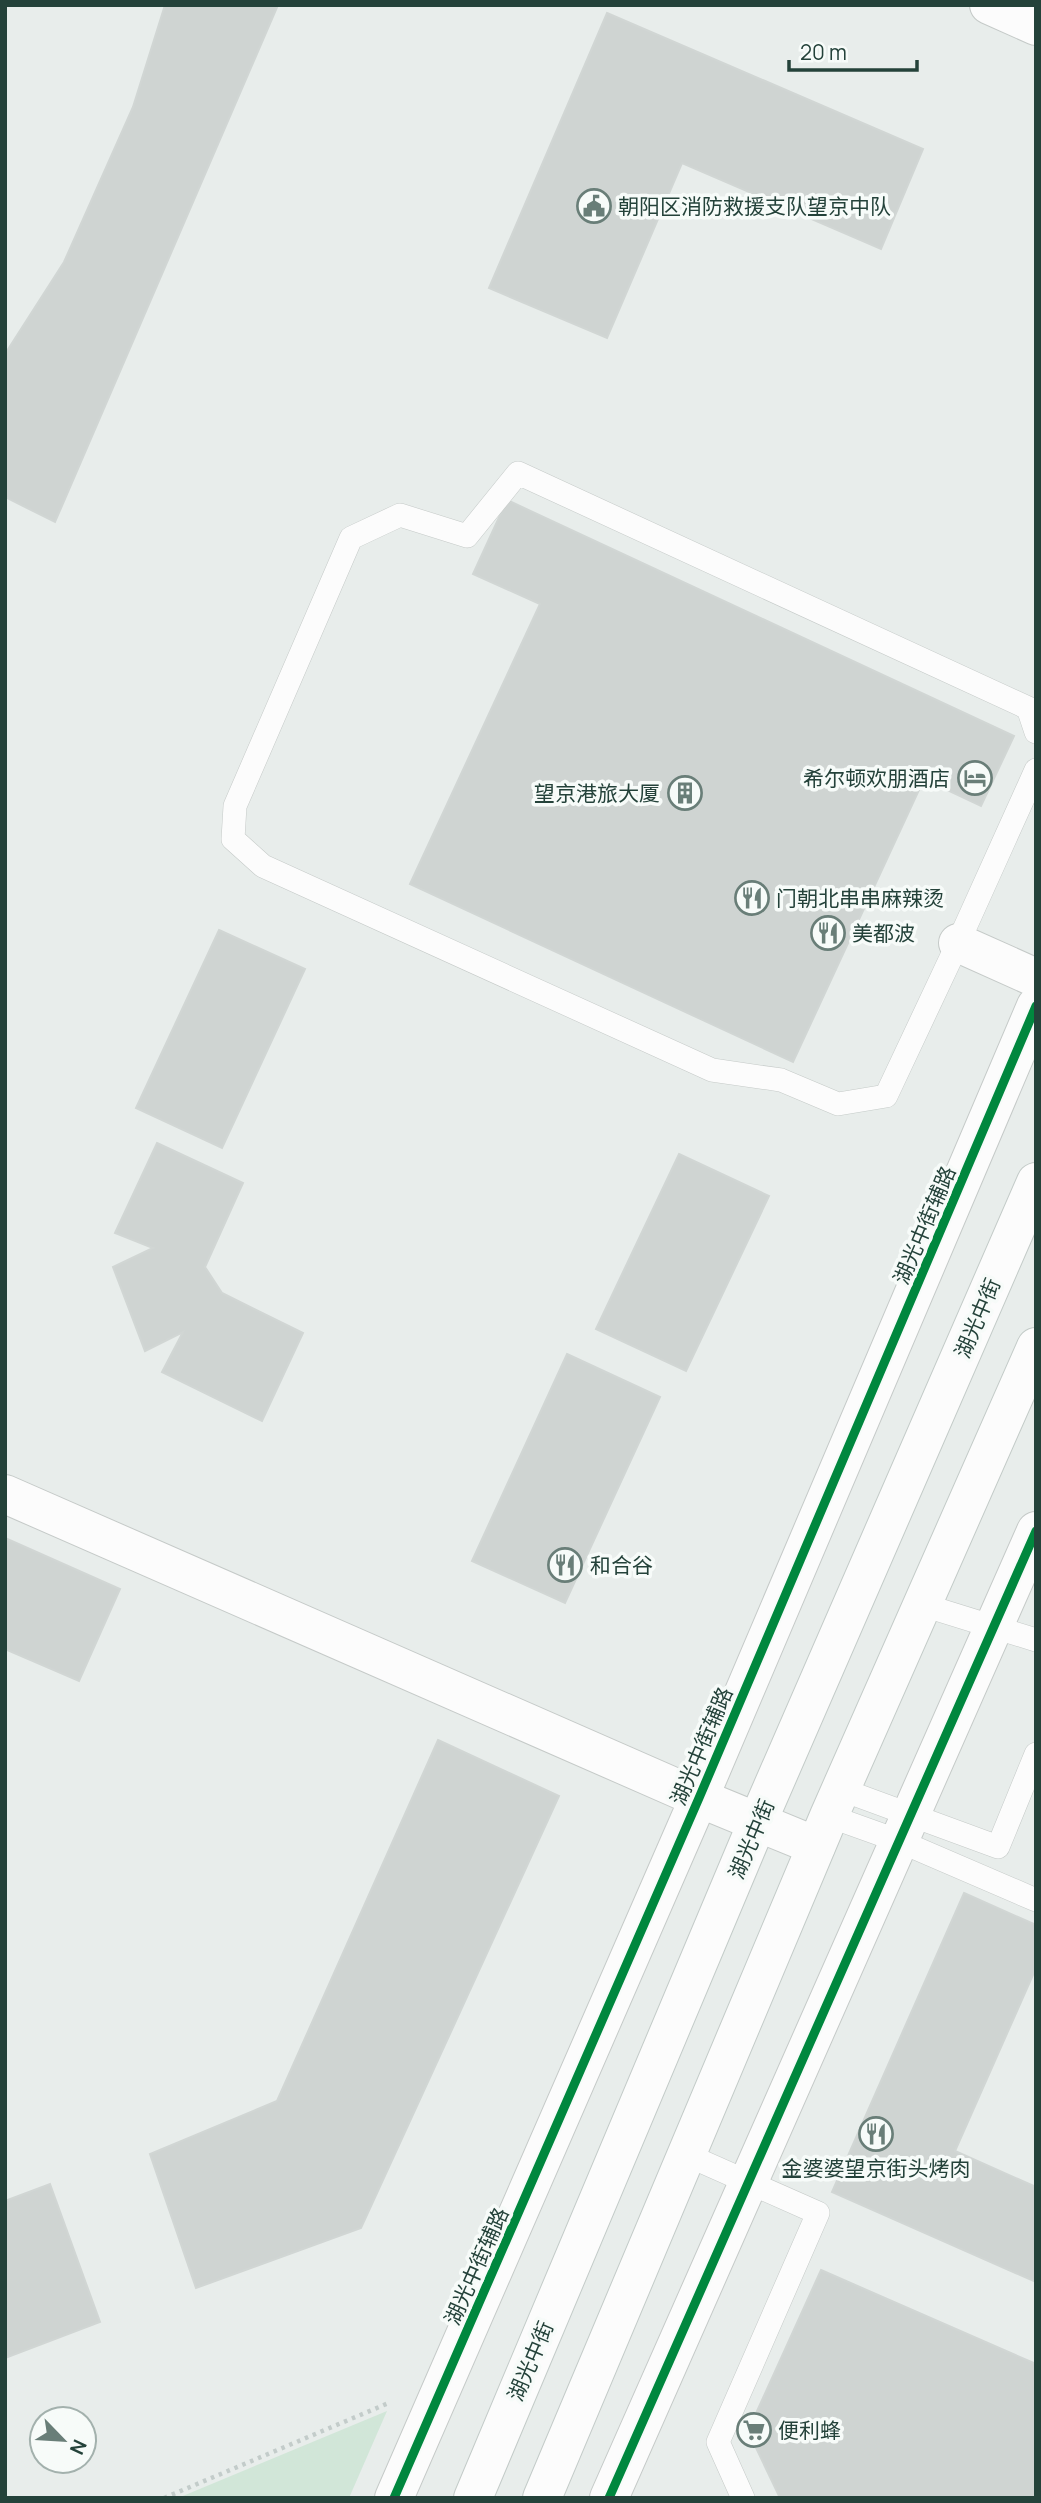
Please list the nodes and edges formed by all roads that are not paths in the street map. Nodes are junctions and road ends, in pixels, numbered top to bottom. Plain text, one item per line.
1 (989, 5) edge
2 (1036, 26) edge
3 (1036, 732) edge
4 (1036, 770) edge
5 (958, 943) junction
6 (1036, 978) edge
7 (1036, 1006) edge
8 (1036, 1182) edge
9 (1036, 1346) edge
10 (5, 1494) edge
11 (1036, 1531) edge
12 (923, 1605) junction
13 (994, 1626) junction
14 (1036, 1640) edge
15 (1036, 1754) edge
16 (699, 1798) junction
17 (828, 1817) junction
18 (757, 1823) junction
19 (904, 1827) junction
20 (1036, 1900) edge
21 (687, 2155) junction
22 (748, 2182) junction
23 (394, 2498) edge
24 (473, 2498) edge
25 (542, 2498) edge
26 (609, 2498) edge
27 (743, 2498) edge

1 - 2 street
3 - 5 lane
4 - 5 lane
5 - 6 street
7 - 16 street, 湖光中街辅路
8 - 18 street, 湖光中街
9 - 12 street
10 - 16 street
11 - 13 street
12 - 13 lane
12 - 17 street
13 - 14 lane
13 - 19 street
15 - 19 lane
16 - 18 street
16 - 23 street, 湖光中街辅路
17 - 18 street
17 - 19 lane
17 - 21 street
18 - 24 street, 湖光中街
19 - 20 lane
19 - 22 street
21 - 22 lane
21 - 25 street
22 - 26 street
22 - 27 lane

